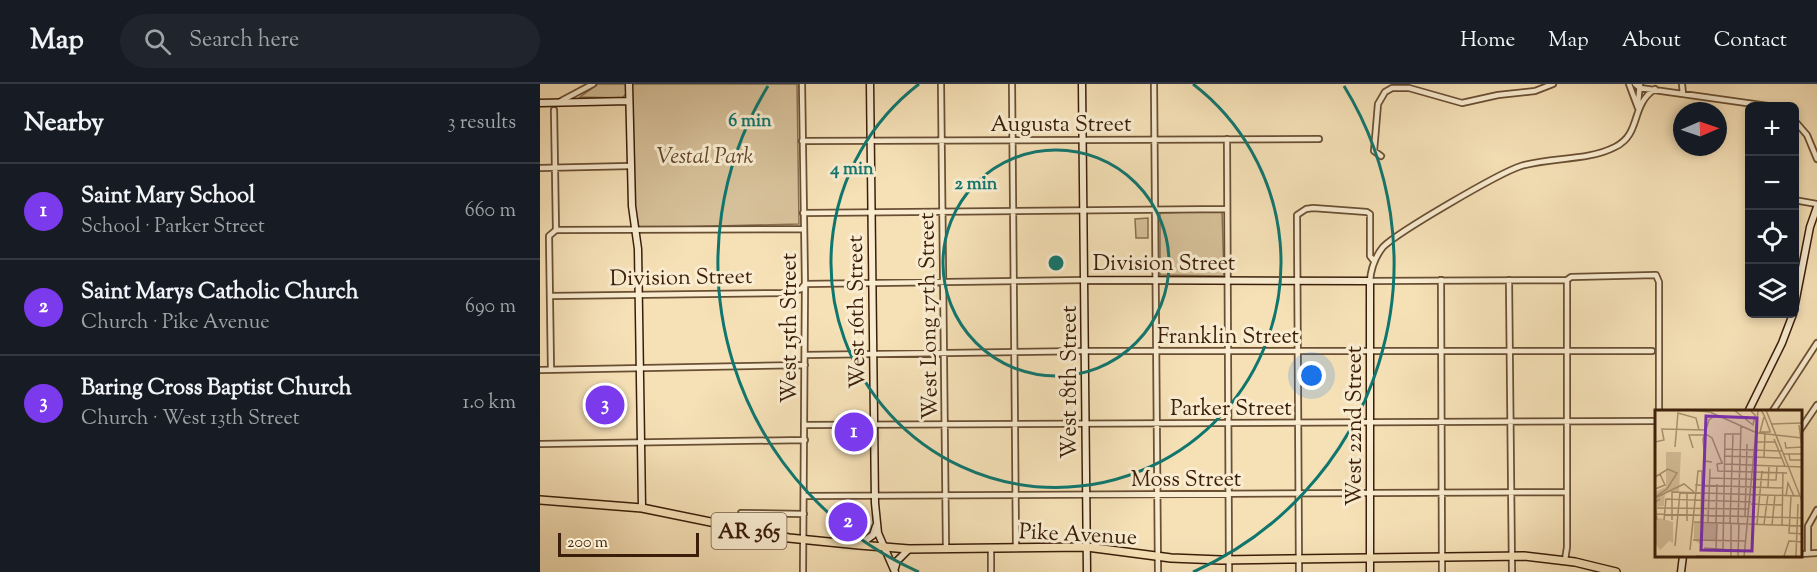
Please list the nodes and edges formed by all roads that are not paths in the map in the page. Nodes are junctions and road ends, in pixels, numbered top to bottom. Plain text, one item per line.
1 (593, 84) edge
2 (629, 84) edge
3 (802, 84) edge
4 (870, 84) edge
5 (941, 84) edge
6 (1012, 84) edge
7 (1082, 84) edge
8 (1154, 84) edge
9 (1553, 84) edge
10 (1629, 84) edge
11 (1648, 84) edge
12 (1682, 84) edge
13 (1638, 85) edge
14 (1655, 90) junction
15 (1683, 94) junction
16 (629, 101) junction
17 (540, 103) edge
18 (1745, 103) edge
19 (555, 106) junction
20 (1638, 108) junction
21 (1799, 126) edge
22 (1155, 139) junction
23 (1227, 139) junction
24 (1319, 139) dead end
25 (1012, 140) junction
26 (1083, 140) junction
27 (802, 141) junction
28 (942, 141) junction
29 (871, 142) junction
30 (1381, 156) dead end
31 (1817, 159) edge
32 (630, 166) junction
33 (540, 168) edge
34 (555, 168) junction
35 (1799, 201) edge
36 (1817, 205) edge
37 (1227, 209) junction
38 (1084, 210) junction
39 (1156, 210) junction
40 (1013, 211) junction
41 (872, 212) junction
42 (943, 212) junction
43 (803, 213) junction
44 (804, 228) junction
45 (556, 230) junction
46 (635, 231) junction
47 (1374, 261) junction
48 (1086, 280) junction
49 (1156, 280) junction
50 (1227, 280) junction
51 (1297, 280) junction
52 (1441, 280) junction
53 (1509, 280) junction
54 (1567, 280) junction
55 (1014, 281) junction
56 (1370, 281) junction
57 (943, 282) junction
58 (872, 283) junction
59 (1799, 283) edge
60 (805, 284) junction
61 (639, 295) junction
62 (550, 296) junction
63 (1792, 318) edge
64 (1817, 343) edge
65 (1086, 351) junction
66 (1158, 351) junction
67 (1227, 351) junction
68 (1297, 351) junction
69 (1652, 351) dead end
70 (1015, 352) junction
71 (1371, 352) junction
72 (1441, 352) junction
73 (1510, 352) junction
74 (1567, 352) junction
75 (873, 353) junction
76 (944, 353) junction
77 (805, 355) junction
78 (805, 365) junction
79 (640, 368) junction
80 (540, 370) edge
81 (551, 370) junction
82 (1817, 405) edge
83 (1659, 410) edge
84 (1749, 410) edge
85 (1773, 410) edge
86 (1655, 421) edge
87 (1441, 422) junction
88 (1510, 422) junction
89 (1567, 422) junction
90 (1228, 423) junction
91 (1298, 423) junction
92 (1371, 423) junction
93 (1015, 424) junction
94 (1086, 424) junction
95 (1158, 424) junction
96 (805, 425) junction
97 (874, 425) junction
98 (945, 425) junction
99 (1802, 427) edge
100 (805, 440) junction
101 (641, 443) junction
102 (540, 444) edge
103 (1371, 492) junction
104 (1510, 492) junction
105 (1567, 492) junction
106 (1442, 493) junction
107 (1158, 494) junction
108 (1228, 494) junction
109 (1299, 494) junction
110 (945, 495) junction
111 (1016, 495) junction
112 (1086, 495) junction
113 (805, 496) junction
114 (874, 496) junction
115 (540, 500) edge
116 (642, 508) junction
117 (1817, 510) edge
118 (741, 513) dead end
119 (804, 514) junction
120 (876, 525) junction
121 (803, 539) junction
122 (859, 545) junction
123 (885, 547) junction
124 (991, 547) junction
125 (1016, 547) junction
126 (1087, 547) junction
127 (946, 548) junction
128 (909, 549) junction
129 (1817, 553) edge
130 (1802, 554) edge
131 (1808, 554) junction
132 (1158, 556) junction
133 (1370, 556) junction
134 (1511, 556) junction
135 (1442, 557) junction
136 (1683, 557) edge
137 (1299, 558) junction
138 (1229, 560) junction
139 (1564, 560) junction
140 (1587, 568) edge
141 (895, 570) edge
142 (803, 572) edge
143 (991, 572) edge
144 (1087, 572) edge
145 (1158, 572) edge
146 (1229, 572) edge
147 (1299, 572) edge
148 (1370, 572) edge
149 (1442, 572) edge
150 (1512, 572) edge
151 (1616, 572) edge
152 (1681, 572) edge

1 - 19 street
2 - 16 street
3 - 27 street, West 15th Street
4 - 29 street, West 16th Street
5 - 28 street, West Long 17th Street
6 - 25 street
7 - 26 street, West 18th Street
8 - 22 street
9 - 30 street
10 - 20 street
11 - 14 street
12 - 15 street
13 - 14 street
13 - 20 street
14 - 15 street
14 - 20 street
15 - 18 street
16 - 19 street
16 - 32 street
17 - 19 street
19 - 34 street
20 - 47 street
21 - 31 street
22 - 23 street, Augusta Street
22 - 26 street, Augusta Street
22 - 39 street
23 - 24 street, Augusta Street
23 - 37 street
25 - 26 street, Augusta Street
25 - 28 street, Augusta Street
25 - 40 street
26 - 38 street, West 18th Street
27 - 29 street, Augusta Street
27 - 43 street, West 15th Street
28 - 29 street, Augusta Street
28 - 42 street, West Long 17th Street
29 - 41 street, West 16th Street
32 - 34 street
32 - 46 street
33 - 34 street
34 - 45 street
35 - 36 street
36 - 59 street
37 - 39 street
37 - 50 street
38 - 39 street
38 - 40 street
38 - 48 street, West 18th Street
39 - 49 street
40 - 42 street
40 - 55 street
41 - 42 street
41 - 43 street
41 - 58 street, West 16th Street
42 - 57 street, West Long 17th Street
43 - 44 street, West 15th Street
44 - 46 street
44 - 60 street, West 15th Street
45 - 46 street
45 - 62 street
46 - 61 street
47 - 51 street
47 - 56 street
48 - 49 street, Division Street
48 - 55 street, Division Street
48 - 65 street, West 18th Street
49 - 50 street, Division Street
49 - 66 street
50 - 51 street, Division Street
50 - 67 street
51 - 56 street, Division Street
51 - 68 street
52 - 53 street, Division Street
52 - 56 street, Division Street
52 - 72 street
53 - 54 street, Division Street
53 - 73 street
54 - 74 street
54 - 83 street, Division Street
55 - 57 street, Division Street
55 - 70 street
56 - 71 street, West 22nd Street
57 - 58 street, Division Street
57 - 76 street, West Long 17th Street
58 - 60 street, Division Street
58 - 75 street, West 16th Street
60 - 61 street, Division Street
60 - 77 street, West 15th Street
61 - 62 street, Division Street
61 - 79 street
62 - 81 street
63 - 84 street
64 - 85 street
65 - 66 street, Franklin Street
65 - 70 street, Franklin Street
65 - 94 street, West 18th Street
66 - 67 street, Franklin Street
66 - 95 street
67 - 68 street, Franklin Street
67 - 90 street
68 - 71 street, Franklin Street
68 - 91 street
69 - 74 street, Franklin Street
70 - 76 street, Franklin Street
70 - 93 street
71 - 72 street, Franklin Street
71 - 92 street, West 22nd Street
72 - 73 street, Franklin Street
72 - 87 street
73 - 74 street, Franklin Street
73 - 88 street
74 - 89 street
75 - 76 street, Franklin Street
75 - 77 street, Franklin Street
75 - 97 street, West 16th Street
76 - 98 street, West Long 17th Street
77 - 78 street, West 15th Street
78 - 79 street
78 - 96 street, West 15th Street
79 - 81 street
79 - 101 street
80 - 81 street
82 - 99 street
86 - 89 street, Parker Street
87 - 88 street, Parker Street
87 - 92 street, Parker Street
87 - 106 street
88 - 89 street, Parker Street
88 - 104 street
89 - 105 street
90 - 91 street, Parker Street
90 - 95 street, Parker Street
90 - 108 street
91 - 92 street, Parker Street
91 - 109 street
92 - 103 street, West 22nd Street
93 - 94 street, Parker Street
93 - 98 street, Parker Street
93 - 111 street
94 - 95 street, Parker Street
94 - 112 street, West 18th Street
95 - 107 street
96 - 97 street, Parker Street
96 - 100 street, West 15th Street
97 - 98 street, Parker Street
97 - 114 street, West 16th Street
98 - 110 street, West Long 17th Street
100 - 101 street
100 - 113 street, West 15th Street
101 - 102 street
101 - 116 street
103 - 106 street, Moss Street
103 - 109 street, Moss Street
103 - 133 street, West 22nd Street
104 - 105 street, Moss Street
104 - 106 street, Moss Street
104 - 134 street
105 - 139 street
106 - 135 street
107 - 108 street, Moss Street
107 - 112 street, Moss Street
107 - 132 street
108 - 109 street, Moss Street
108 - 138 street
109 - 137 street
110 - 111 street, Moss Street
110 - 114 street, Moss Street
110 - 127 street, West Long 17th Street
111 - 112 street, Moss Street
111 - 125 street
112 - 126 street, West 18th Street
113 - 114 street, Moss Street
113 - 119 street, West 15th Street
114 - 120 street, West 16th Street
115 - 116 main road, Pike Avenue / AR 365
116 - 121 main road, Pike Avenue / AR 365
117 - 131 street
118 - 119 street
119 - 121 street, West 15th Street
120 - 122 street
120 - 123 street, West 16th Street
121 - 122 main road, Pike Avenue / AR 365
121 - 142 street, West 15th Street
122 - 123 main road, Pike Avenue / AR 365
123 - 128 main road, Pike Avenue / AR 365
123 - 141 street, West 16th Street
124 - 125 main road, Pike Avenue / AR 365
124 - 127 main road, Pike Avenue / AR 365
124 - 143 street
125 - 126 main road, Pike Avenue / AR 365
126 - 132 main road, Pike Avenue / AR 365
126 - 144 street, West 18th Street
127 - 128 main road, Pike Avenue / AR 365
128 - 141 street
129 - 131 street
130 - 131 street
132 - 138 main road, Pike Avenue / AR 365
132 - 145 street
133 - 135 main road, Pike Avenue / AR 365
133 - 137 main road, Pike Avenue / AR 365
133 - 148 street, West 22nd Street
134 - 135 main road, Pike Avenue / AR 365
134 - 139 main road, Pike Avenue / AR 365
134 - 150 street
135 - 149 street
136 - 152 street
137 - 138 main road, Pike Avenue / AR 365
137 - 147 street
138 - 146 street
139 - 140 main road, Pike Avenue / AR 365
140 - 151 main road, Pike Avenue / AR 365

